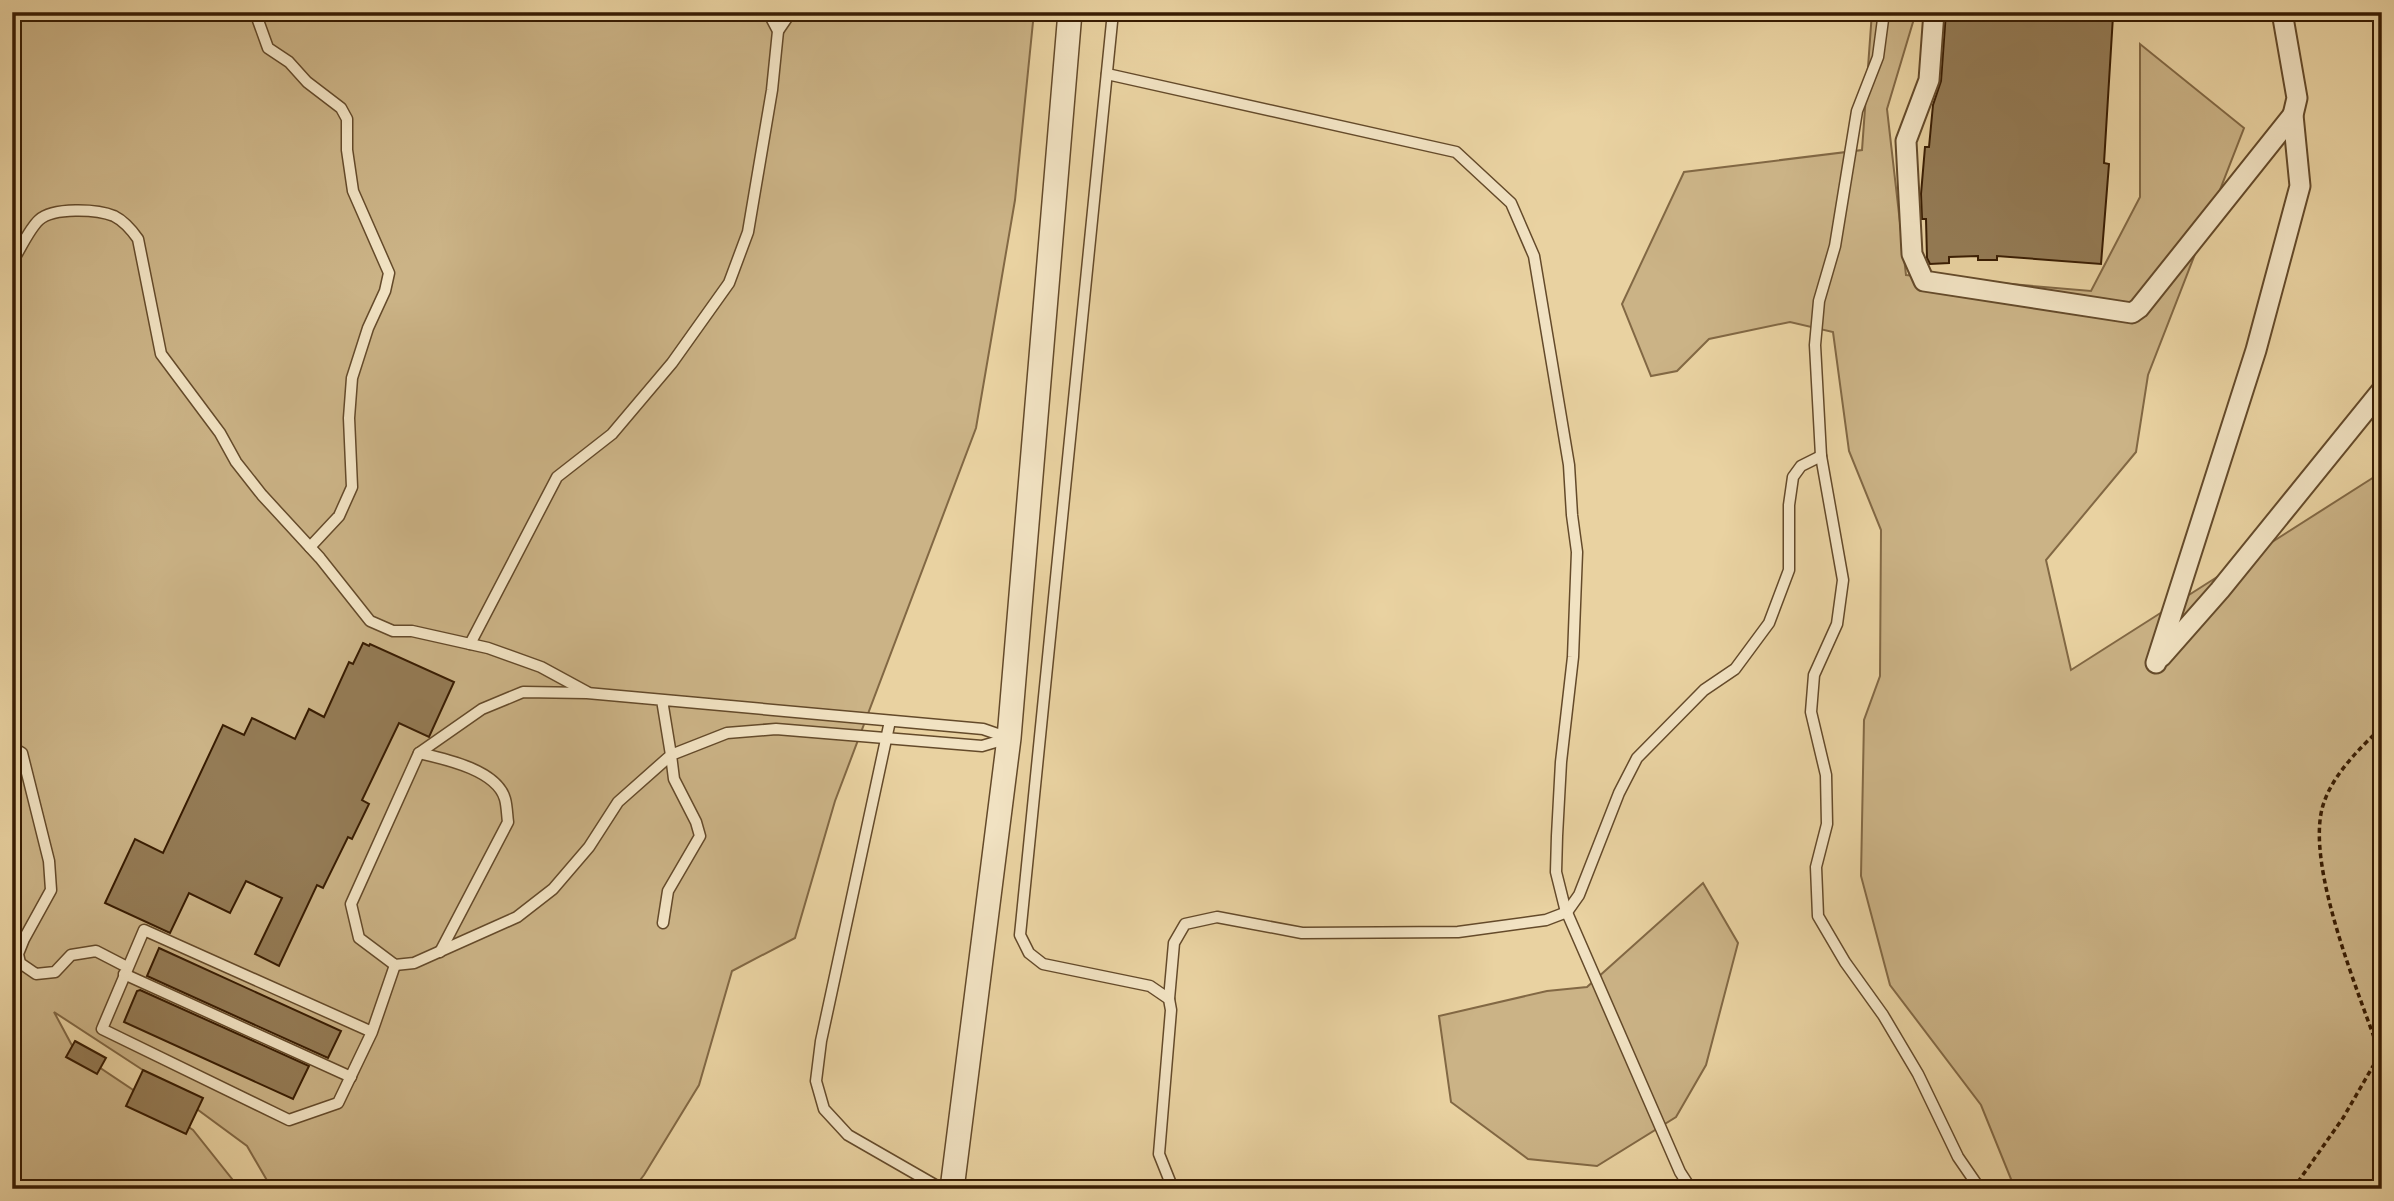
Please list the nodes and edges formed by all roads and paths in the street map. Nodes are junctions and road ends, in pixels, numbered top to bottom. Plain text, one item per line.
1 (255, 12) edge
2 (768, 12) edge
3 (791, 12) edge
4 (1070, 12) edge
5 (1113, 12) edge
6 (1884, 12) edge
7 (1934, 12) edge
8 (2282, 12) edge
9 (778, 31) junction
10 (1107, 74) junction
11 (2293, 115) junction
12 (12, 262) edge
13 (2382, 390) edge
14 (1821, 456) junction
15 (310, 547) junction
16 (470, 644) junction
17 (587, 693) junction
18 (662, 700) junction
19 (890, 721) junction
20 (2382, 727) edge
21 (1009, 738) junction
22 (886, 740) junction
23 (12, 747) edge
24 (419, 753) junction
25 (671, 755) junction
26 (1567, 912) junction
27 (663, 923) dead end
28 (440, 953) junction
29 (395, 965) junction
30 (125, 971) junction
31 (1169, 999) junction
32 (372, 1032) junction
33 (351, 1077) junction
34 (942, 1189) edge
35 (952, 1189) edge
36 (1172, 1189) edge
37 (1691, 1189) edge
38 (1980, 1189) edge
39 (2293, 1189) edge

1 - 15 lane
2 - 9 lane
3 - 9 lane
4 - 21 street
5 - 10 lane
6 - 14 lane
7 - 11 street
8 - 11 street
9 - 16 lane
10 - 26 lane
10 - 31 lane
11 - 13 street
12 - 15 lane
14 - 26 lane
14 - 38 lane
15 - 16 lane
16 - 17 lane
17 - 18 lane
17 - 24 lane
18 - 19 lane
18 - 25 lane
19 - 21 lane
19 - 22 lane
20 - 39 path
21 - 22 lane
21 - 35 street
22 - 25 lane
22 - 34 lane
23 - 30 lane
24 - 28 lane
24 - 29 lane
25 - 27 lane
25 - 28 lane
26 - 31 lane
26 - 37 lane
28 - 29 lane
29 - 32 lane
30 - 32 lane
30 - 33 lane
30 - 33 lane
31 - 36 lane
32 - 33 lane

